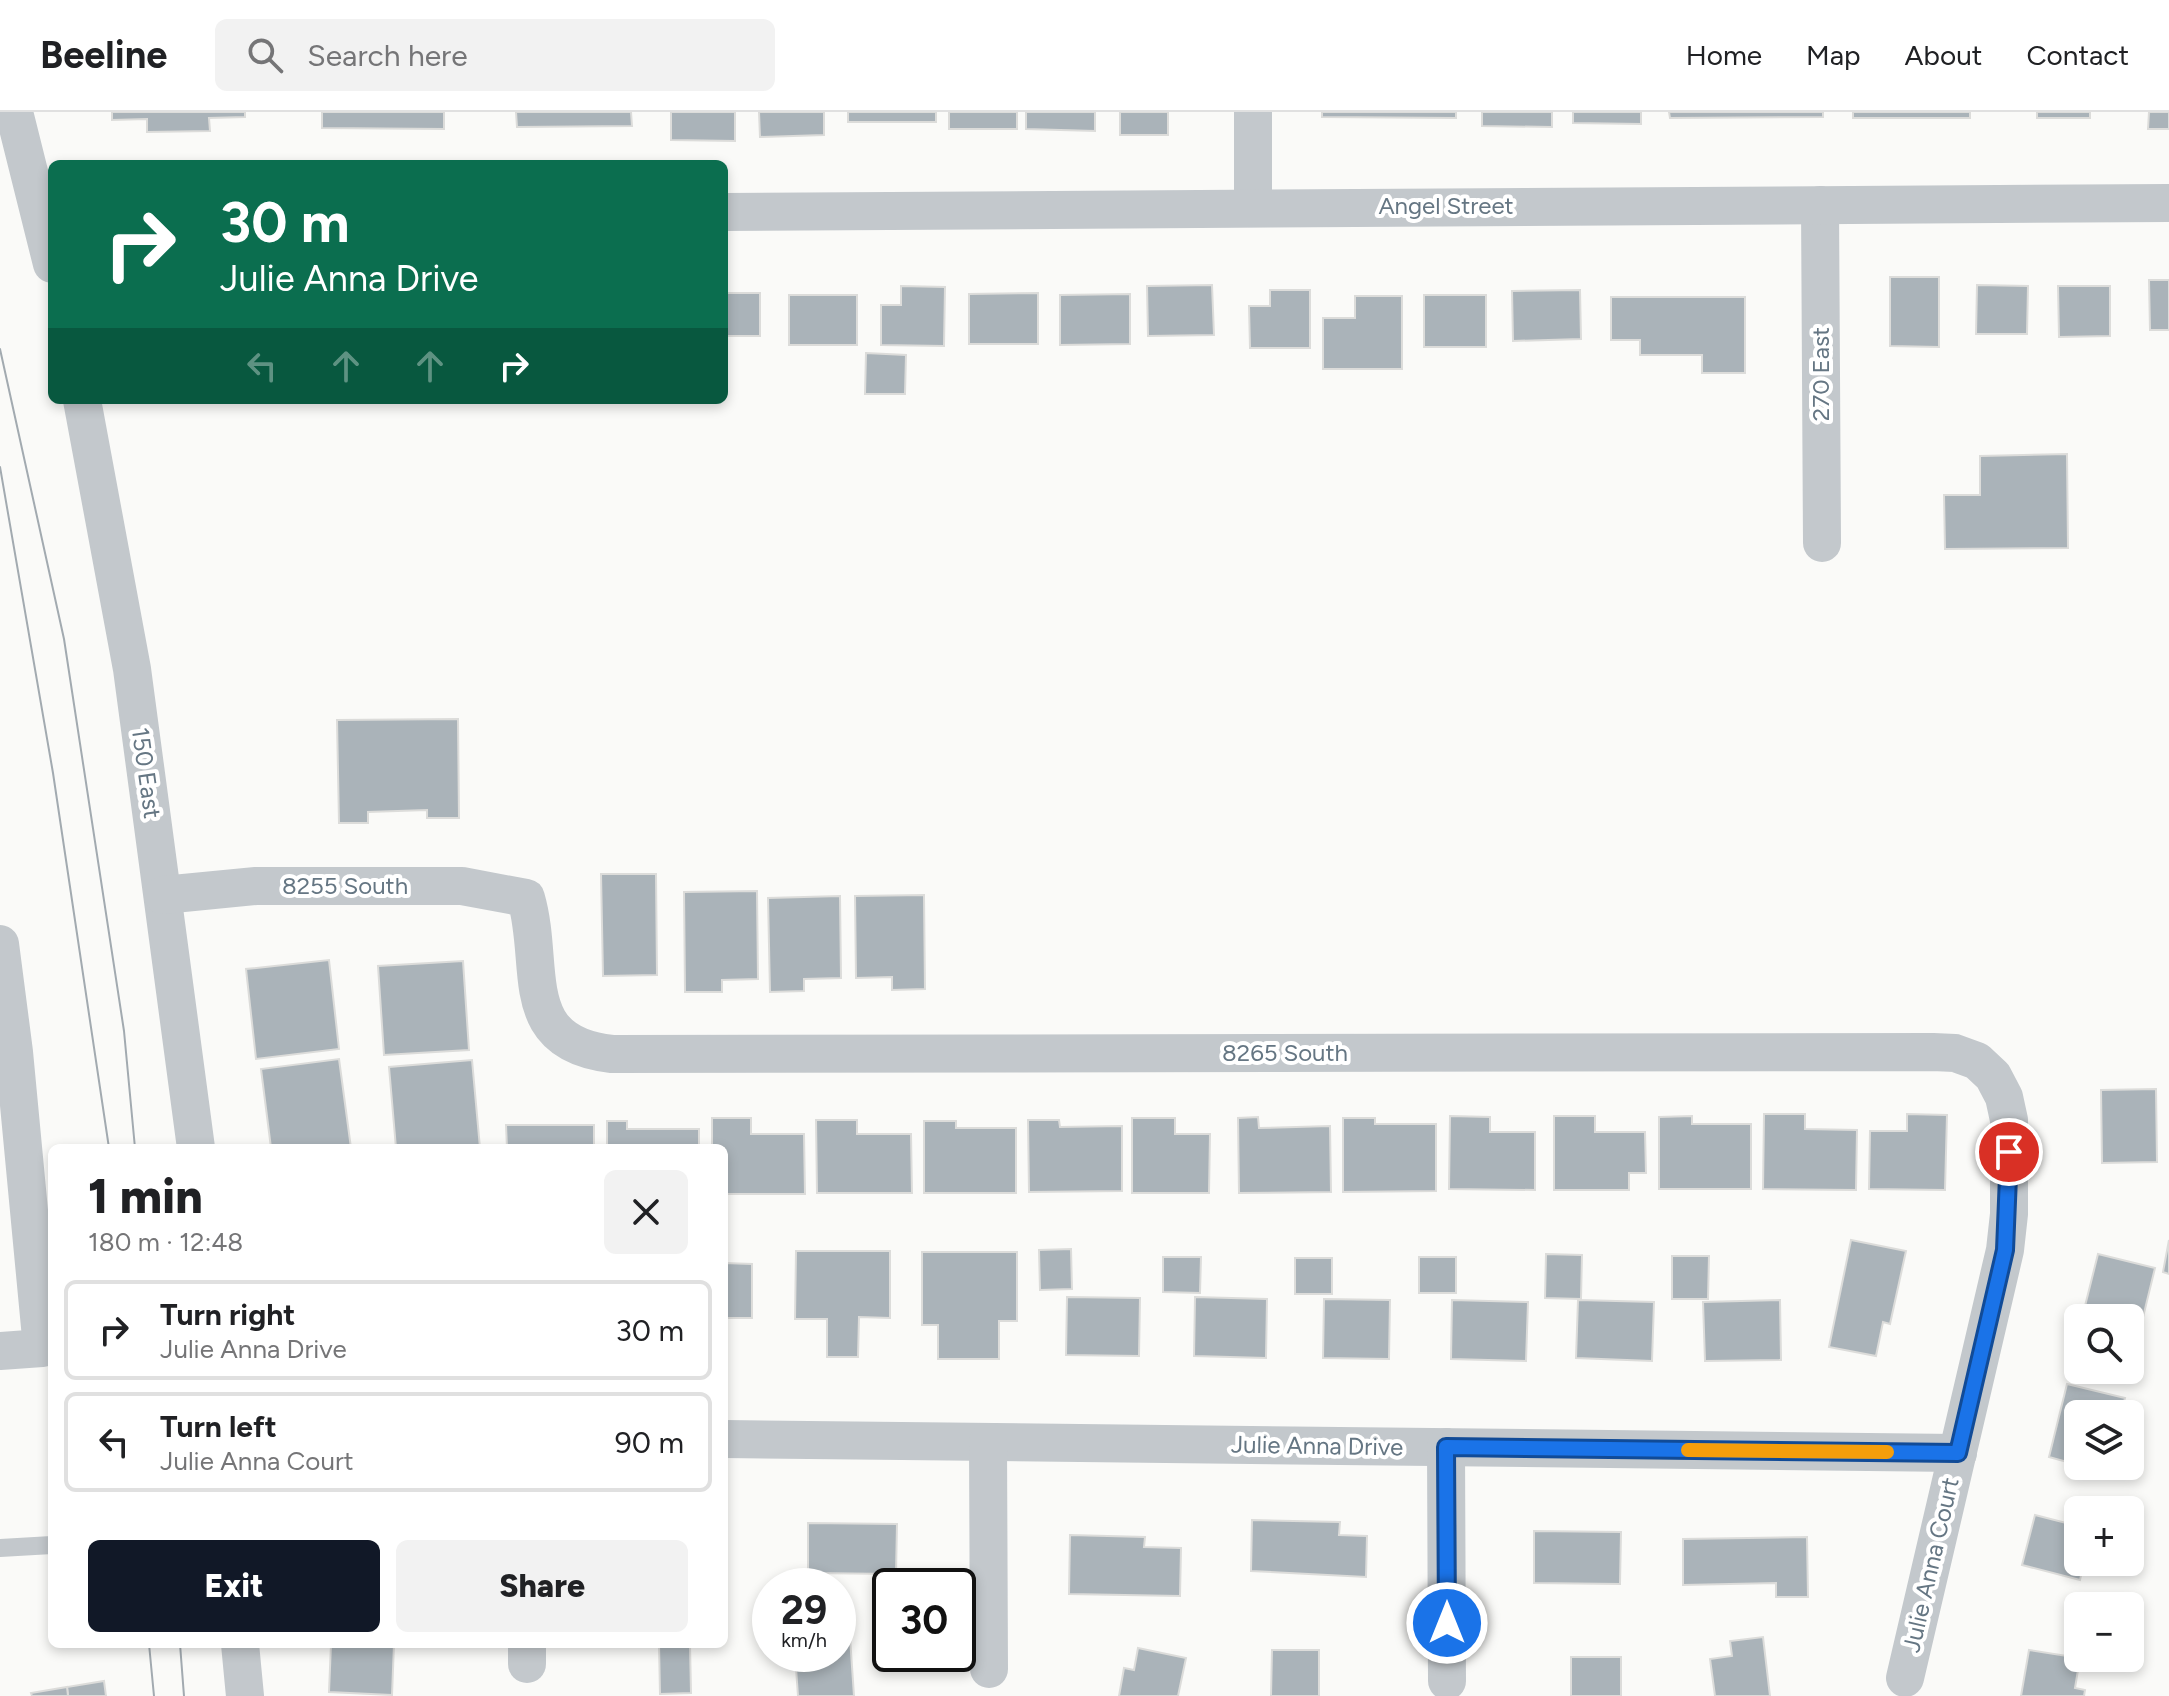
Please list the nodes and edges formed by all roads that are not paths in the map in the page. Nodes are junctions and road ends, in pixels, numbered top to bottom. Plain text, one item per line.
1 (14, 112) edge
2 (1253, 112) edge
3 (2169, 203) edge
4 (1820, 205) junction
5 (1253, 207) junction
6 (728, 212) edge
7 (48, 223) edge
8 (83, 404) edge
9 (1822, 543) dead end
10 (163, 895) junction
11 (0, 944) edge
12 (570, 1044) joint
13 (1993, 1076) joint
14 (195, 1144) edge
15 (0, 1351) edge
16 (728, 1439) edge
17 (988, 1442) junction
18 (1446, 1447) junction
19 (1958, 1453) junction
20 (48, 1545) edge
21 (0, 1548) edge
22 (240, 1648) edge
23 (989, 1669) dead end
24 (1905, 1678) dead end
25 (1447, 1681) dead end
26 (245, 1696) edge

1 - 7 street
2 - 5 street
3 - 4 street, Angel Street
4 - 5 street, Angel Street
4 - 9 street, 270 East
5 - 6 street, Angel Street
8 - 10 street, 150 East
10 - 12 street, 8255 South
10 - 14 street, 150 East
11 - 15 street
12 - 13 street, 8265 South
13 - 19 street, Julie Anna Court
16 - 17 street, Julie Anna Drive
17 - 18 street, Julie Anna Drive
17 - 23 street
18 - 19 street, Julie Anna Drive
18 - 25 street
19 - 24 street, Julie Anna Court
20 - 21 lane
22 - 26 street

